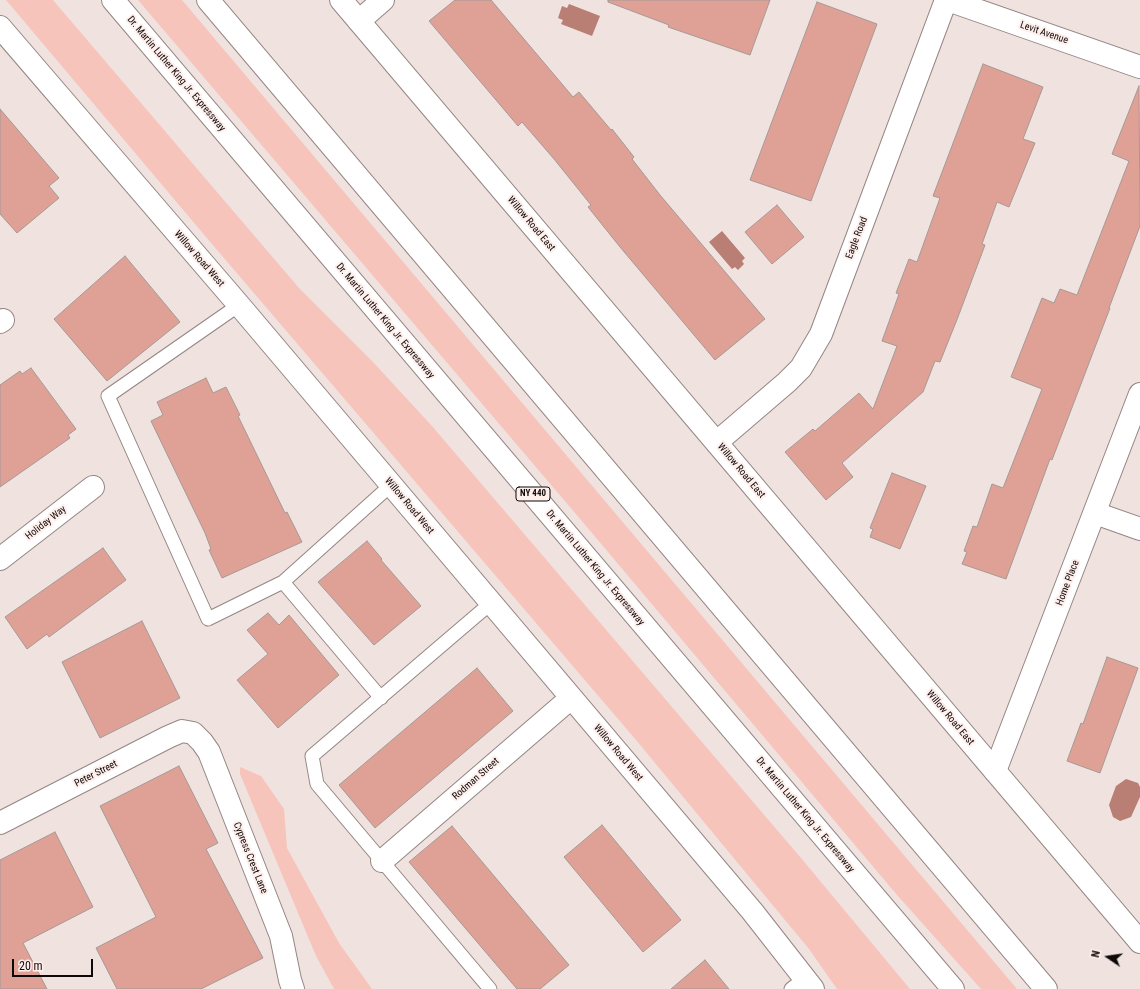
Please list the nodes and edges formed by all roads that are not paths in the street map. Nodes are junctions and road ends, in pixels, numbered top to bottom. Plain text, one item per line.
1 (113, 0) edge
2 (208, 0) edge
3 (341, 0) edge
4 (383, 0) edge
5 (947, 0) edge
6 (359, 21) junction
7 (0, 27) edge
8 (1140, 67) edge
9 (239, 305) junction
10 (1140, 394) edge
11 (717, 442) junction
12 (391, 485) junction
13 (93, 487) dead end
14 (1095, 513) junction
15 (1140, 529) edge
16 (0, 559) edge
17 (283, 582) junction
18 (491, 603) junction
19 (381, 698) junction
20 (571, 698) junction
21 (193, 733) joint
22 (995, 771) junction
23 (0, 823) edge
24 (382, 861) junction
25 (1140, 942) edge
26 (803, 985) edge
27 (285, 986) edge
28 (490, 989) edge
29 (953, 989) edge
30 (1046, 989) edge

1 - 29 main road, Dr. Martin Luther King Jr. Expressway / NY 440
2 - 30 main road
3 - 6 main road, Willow Road East
4 - 6 main road
5 - 8 main road, Levit Avenue
5 - 11 main road, Eagle Road
6 - 11 main road, Willow Road East
7 - 9 main road, Willow Road West
9 - 12 main road, Willow Road West
9 - 17 lane
10 - 14 main road, Home Place
11 - 22 main road, Willow Road East
12 - 17 lane
12 - 18 main road, Willow Road West
13 - 16 main road, Holiday Way
14 - 15 main road
14 - 22 main road, Home Place
17 - 19 lane
18 - 19 lane
18 - 20 main road, Willow Road West
19 - 24 lane
20 - 24 main road, Rodman Street
20 - 26 main road, Willow Road West
21 - 23 main road, Peter Street
21 - 27 main road, Cypress Crest Lane
22 - 25 main road, Willow Road East
24 - 28 lane

